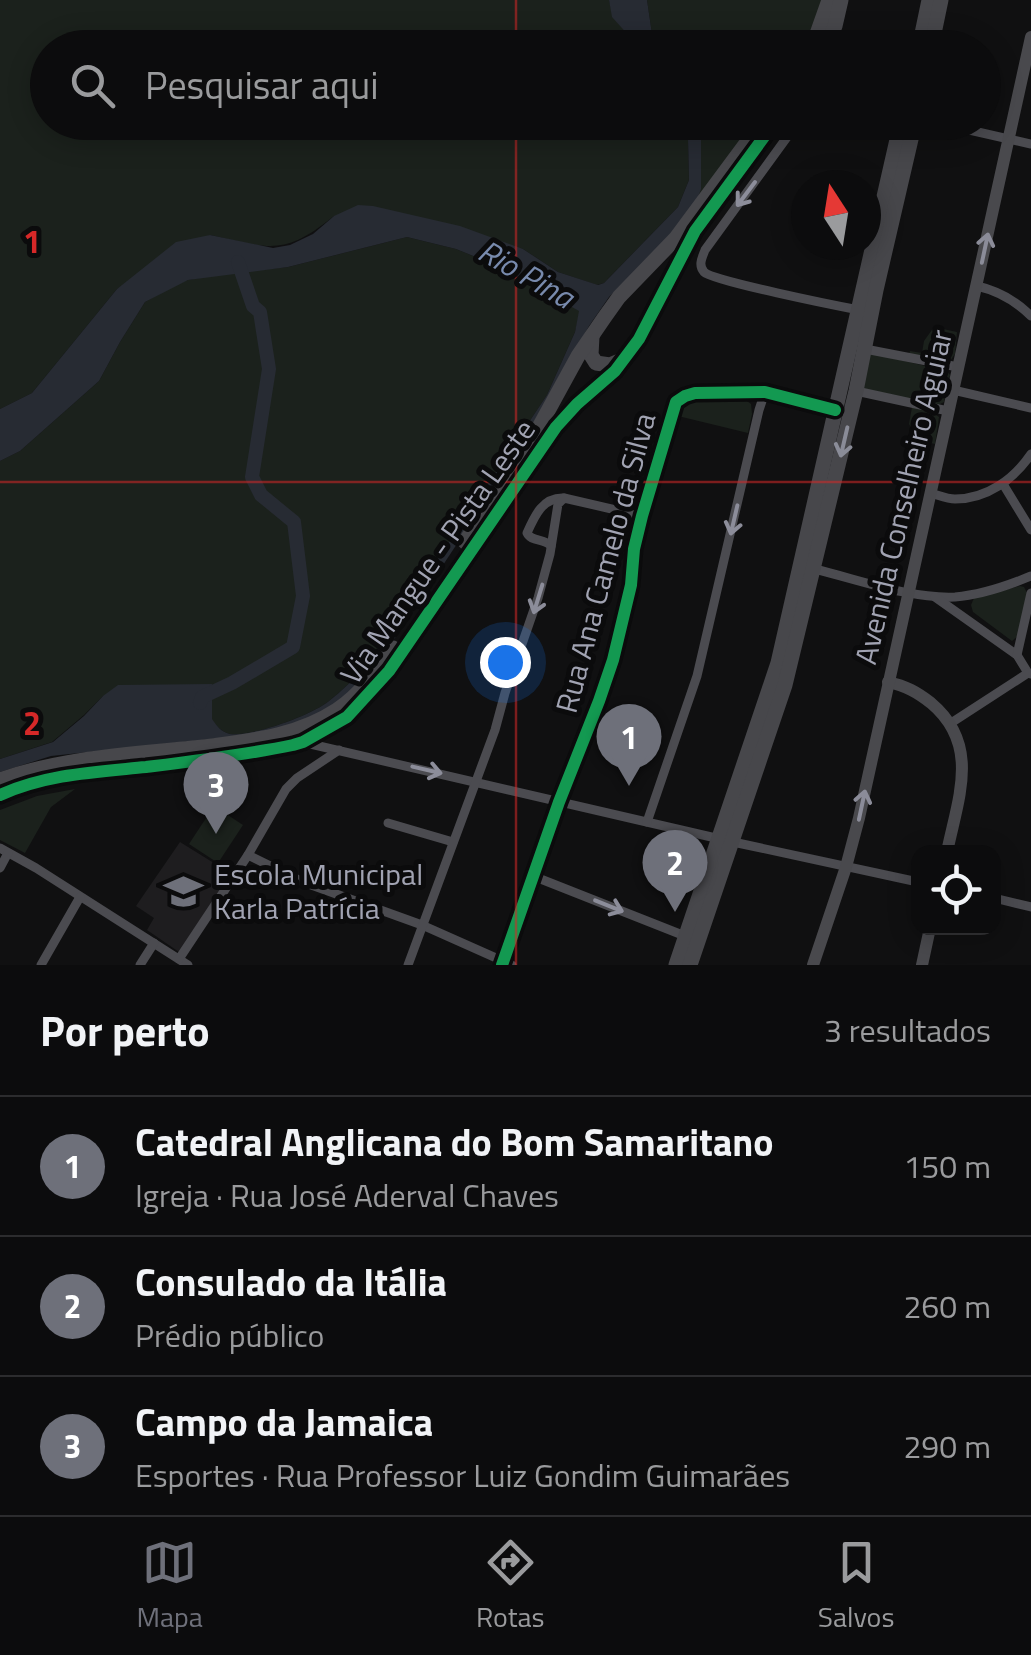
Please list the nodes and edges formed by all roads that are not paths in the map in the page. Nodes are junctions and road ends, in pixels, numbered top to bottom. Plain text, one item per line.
1 (829, 0) edge
2 (841, 0) edge
3 (929, 0) edge
4 (941, 0) edge
5 (819, 30) edge
6 (833, 30) edge
7 (922, 30) edge
8 (935, 30) edge
9 (1031, 37) edge
10 (1001, 138) edge
11 (749, 140) edge
12 (762, 140) edge
13 (785, 140) edge
14 (898, 140) edge
15 (909, 140) edge
16 (1008, 140) junction
17 (1031, 144) edge
18 (978, 286) junction
19 (865, 311) junction
20 (1031, 316) edge
21 (592, 336) junction
22 (865, 349) junction
23 (624, 358) junction
24 (958, 368) junction
25 (953, 390) junction
26 (744, 392) junction
27 (765, 392) junction
28 (856, 392) junction
29 (1031, 408) edge
30 (759, 410) junction
31 (835, 410) junction
32 (948, 411) junction
33 (1031, 454) edge
34 (1003, 484) junction
35 (930, 494) junction
36 (561, 501) junction
37 (642, 516) junction
38 (1031, 530) edge
39 (551, 546) junction
40 (814, 569) junction
41 (1031, 576) edge
42 (908, 592) junction
43 (1031, 593) edge
44 (976, 594) junction
45 (932, 596) junction
46 (967, 618) junction
47 (1017, 655) junction
48 (1030, 673) edge
49 (888, 682) junction
50 (951, 723) junction
51 (303, 742) junction
52 (336, 749) junction
53 (0, 780) edge
54 (475, 781) junction
55 (0, 795) edge
56 (559, 802) junction
57 (647, 822) junction
58 (388, 823) dead end
59 (725, 840) junction
60 (453, 842) junction
61 (948, 845) edge
62 (4, 851) edge
63 (248, 854) junction
64 (846, 867) junction
65 (0, 868) edge
66 (533, 876) junction
67 (911, 881) edge
68 (80, 897) junction
69 (1001, 900) edge
70 (1031, 907) edge
71 (422, 925) junction
72 (928, 935) edge
73 (685, 936) junction
74 (154, 943) junction
75 (184, 962) edge
76 (506, 964) edge
77 (40, 965) edge
78 (140, 965) edge
79 (408, 965) edge
80 (676, 965) edge
81 (690, 965) edge
82 (813, 965) edge
83 (922, 965) edge

1 - 5 main road
2 - 6 main road
3 - 7 main road
4 - 8 main road
9 - 16 main road, Avenida Conselheiro Aguiar
10 - 16 street
11 - 21 main road
12 - 23 main road, Via Mangue - Pista Leste
13 -> 19 street
14 - 19 main road
15 - 19 main road
16 - 17 street
18 -> 16 main road, Avenida Conselheiro Aguiar
18 - 20 street
18 - 24 main road, Avenida Conselheiro Aguiar
19 - 22 main road
19 - 31 main road
21 - 23 main road
21 - 53 main road
22 - 24 street
22 - 28 main road
23 - 51 main road, Via Mangue - Pista Leste
24 - 25 main road, Avenida Conselheiro Aguiar
25 - 29 street
25 - 32 main road, Avenida Conselheiro Aguiar
26 - 27 street, Rua Ana Camelo da Silva
26 - 30 street
26 - 37 street, Rua Ana Camelo da Silva
27 - 30 street
27 - 31 street, Rua Ana Camelo da Silva
28 - 32 street
28 -> 40 main road
30 -> 57 street
31 - 59 main road
32 - 35 main road, Avenida Conselheiro Aguiar
33 - 34 street
34 - 35 street
34 - 38 street
35 - 42 main road, Avenida Conselheiro Aguiar
36 - 37 street
36 - 39 street
36 - 39 street
37 - 56 street, Rua Ana Camelo da Silva
39 -> 54 street
40 - 42 street
40 - 59 main road
41 - 44 street
42 - 45 street
42 - 49 main road, Avenida Conselheiro Aguiar
43 - 47 street
44 - 45 street
44 - 46 street
45 - 46 street
46 - 47 street
47 - 48 street
48 - 50 street
49 - 50 main road
64 -> 49 main road, Avenida Conselheiro Aguiar
50 - 61 main road
51 - 52 street
51 - 55 main road, Via Mangue - Pista Leste
52 -> 54 street
52 - 63 street
54 - 56 street
54 - 60 street
56 - 57 street
56 - 66 street, Rua Ana Camelo da Silva
57 - 59 street
58 - 60 street
59 - 64 street
59 - 73 main road
59 - 81 main road
60 - 71 street
62 - 65 street
62 - 68 street
63 - 71 street
63 - 75 street
64 - 67 street
64 - 82 main road, Avenida Conselheiro Aguiar
66 -> 73 street
66 - 76 street, Rua Ana Camelo da Silva
68 - 74 street
68 - 77 street
69 - 70 street
71 - 76 street
71 - 79 street
72 - 83 main road
73 - 80 main road
74 - 75 street
74 - 78 street

